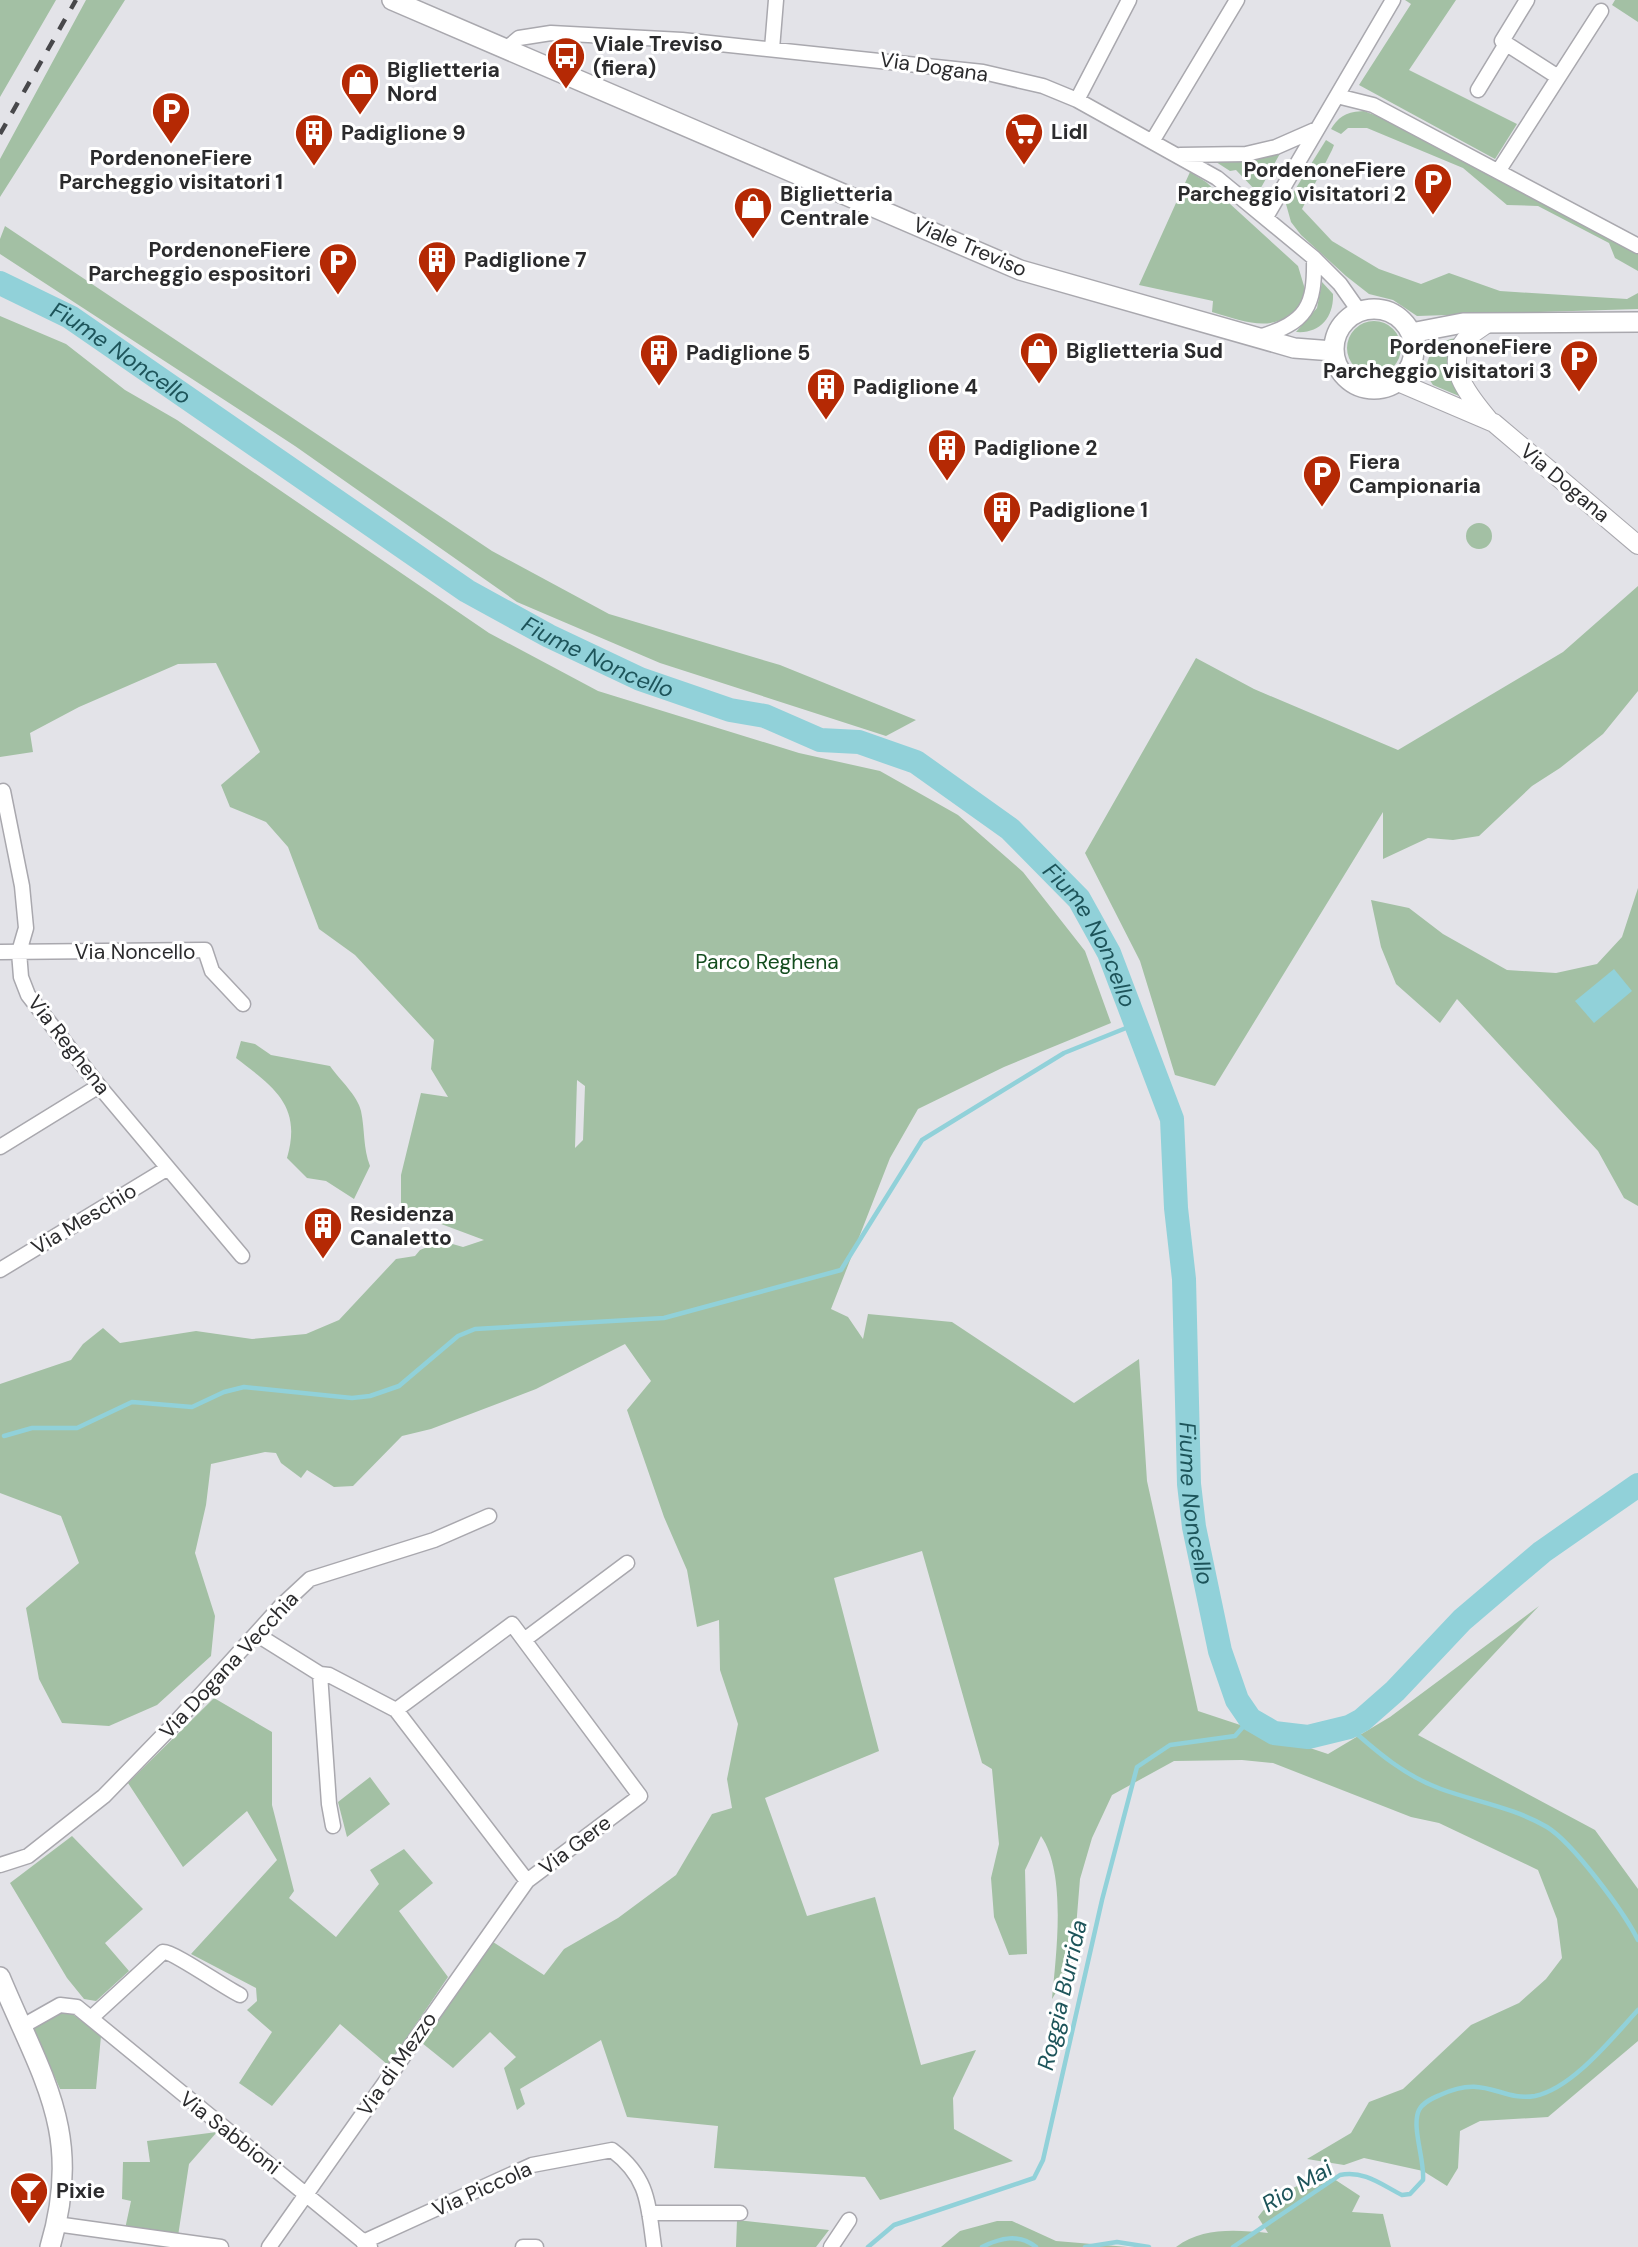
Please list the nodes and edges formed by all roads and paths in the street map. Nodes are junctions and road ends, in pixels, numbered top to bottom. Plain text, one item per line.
1 (392, 0) edge
2 (776, 0) edge
3 (1129, 0) edge
4 (1237, 0) edge
5 (1393, 0) edge
6 (1527, 0) edge
7 (424, 6) edge
8 (1601, 11) dead end
9 (1506, 44) junction
10 (507, 48) junction
11 (772, 49) junction
12 (1558, 77) junction
13 (1478, 90) dead end
14 (1337, 96) junction
15 (1077, 100) junction
16 (1317, 129) junction
17 (1153, 140) junction
18 (1180, 155) junction
19 (1499, 170) junction
20 (1266, 217) junction
21 (1638, 246) edge
22 (1314, 258) junction
23 (1359, 311) junction
24 (1638, 322) edge
25 (1488, 323) junction
26 (1411, 333) junction
27 (1259, 337) junction
28 (1333, 351) junction
29 (1398, 382) junction
30 (1491, 422) junction
31 (1638, 545) edge
32 (3, 792) dead end
33 (19, 951) junction
34 (0, 953) edge
35 (243, 1004) dead end
36 (99, 1086) junction
37 (0, 1147) edge
38 (167, 1168) junction
39 (242, 1256) dead end
40 (0, 1270) edge
41 (489, 1516) dead end
42 (626, 1563) dead end
43 (256, 1634) junction
44 (524, 1640) junction
45 (320, 1674) junction
46 (396, 1710) junction
47 (333, 1826) dead end
48 (0, 1865) edge
49 (527, 1881) junction
50 (0, 1977) edge
51 (240, 1995) dead end
52 (91, 2018) junction
53 (21, 2028) junction
54 (306, 2194) junction
55 (649, 2213) junction
56 (740, 2213) dead end
57 (849, 2220) dead end
58 (56, 2224) junction
59 (367, 2244) edge
60 (50, 2247) edge
61 (221, 2247) edge
62 (269, 2247) edge
63 (523, 2247) edge
64 (536, 2247) edge
65 (654, 2247) edge
66 (831, 2247) edge

1 - 7 main road, Viale Treviso
2 - 11 street
3 - 15 street
4 - 17 street
5 - 14 street
6 - 9 street
7 - 10 main road, Viale Treviso
8 - 12 street
9 - 12 street
9 - 13 street
10 - 11 street, Via Dogana
10 - 27 main road, Viale Treviso
11 - 15 street, Via Dogana
12 - 19 street
14 - 16 street
14 - 19 street
15 - 17 street, Via Dogana
16 - 18 street
16 - 20 street
17 - 18 street, Via Dogana
18 - 20 street, Via Dogana
19 - 21 street
20 - 22 street, Via Dogana
22 - 23 street, Via Dogana
22 - 27 street
23 - 26 main road
23 - 28 main road
24 - 25 main road
25 - 26 main road
25 - 30 street, Via Dogana
26 - 29 main road
27 - 28 main road, Viale Treviso
28 - 29 main road
29 - 30 street, Via Dogana
30 - 31 street, Via Dogana
32 - 33 street, Via Reghena
33 - 34 street, Via Noncello
33 - 35 street, Via Noncello
33 - 36 street, Via Reghena
36 - 37 street
36 - 38 street, Via Reghena
38 - 39 street, Via Reghena
38 - 40 street, Via Meschio
41 - 43 street, Via Dogana Vecchia
42 - 44 street
43 - 45 street, Via Gere
43 - 48 street, Via Dogana Vecchia
44 - 46 street
44 - 49 street, Via Gere
45 - 46 street, Via Gere
45 - 47 street
46 - 49 street, Via Gere
49 - 54 street, Via di Mezzo
50 - 53 main road
51 - 52 street
52 - 53 street, Via Sabbioni
52 - 54 street, Via Sabbioni
53 - 58 main road
54 - 59 street, Via Sabbioni
54 - 62 street, Via di Mezzo
55 - 56 street
55 - 59 street, Via Piccola
55 - 65 street, Via Piccola
57 - 66 street
58 - 60 main road
58 - 61 street
63 - 64 street

